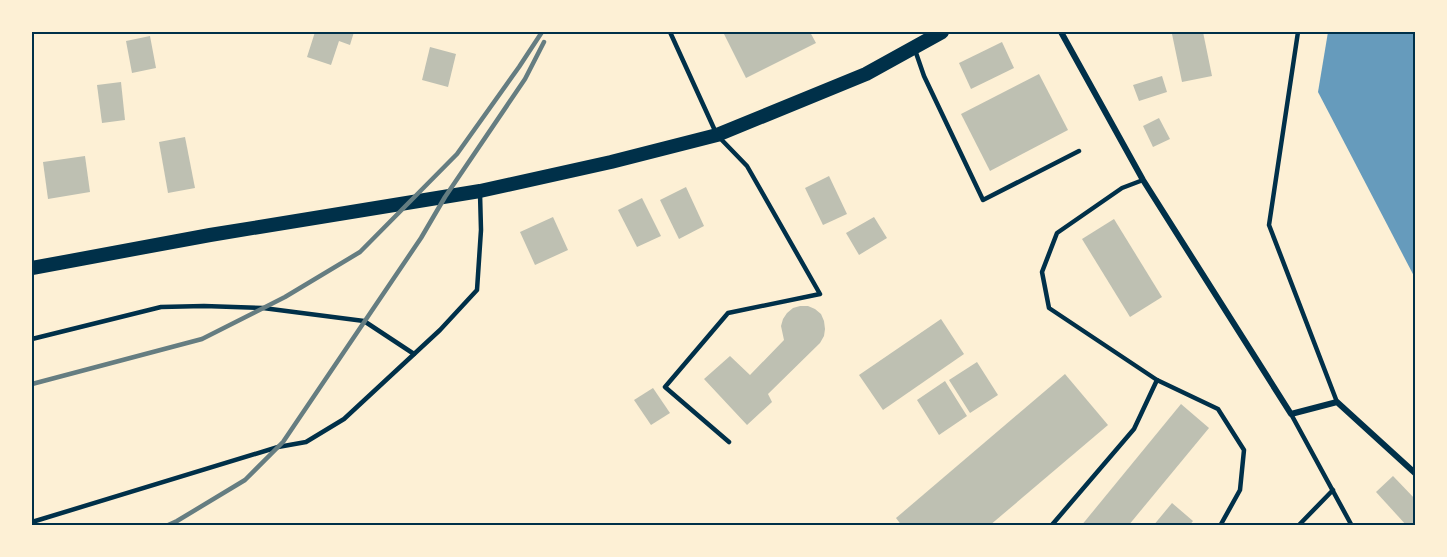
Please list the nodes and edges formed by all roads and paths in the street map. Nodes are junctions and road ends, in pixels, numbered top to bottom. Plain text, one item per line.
1 (670, 32) edge
2 (942, 32) edge
3 (1061, 32) edge
4 (1298, 32) edge
5 (914, 47) junction
6 (717, 135) junction
7 (1079, 151) dead end
8 (1143, 180) junction
9 (480, 191) junction
10 (32, 268) edge
11 (32, 339) edge
12 (414, 354) junction
13 (1157, 380) junction
14 (1337, 402) junction
15 (1291, 414) junction
16 (729, 442) dead end
17 (1416, 474) edge
18 (1333, 490) junction
19 (32, 522) edge
20 (1051, 525) edge
21 (1220, 525) edge
22 (1298, 525) edge
23 (1352, 525) edge

1 - 6 lane
2 - 5 main road
3 - 8 street
4 - 14 lane
5 - 6 main road
5 - 7 lane
6 - 9 main road
6 - 16 lane
8 - 13 lane
8 - 15 street
9 - 10 main road
9 - 12 lane
11 - 12 lane
12 - 19 lane
13 - 20 lane
13 - 21 lane
14 - 15 street
14 - 17 street
15 - 18 lane
18 - 22 lane
18 - 23 lane

